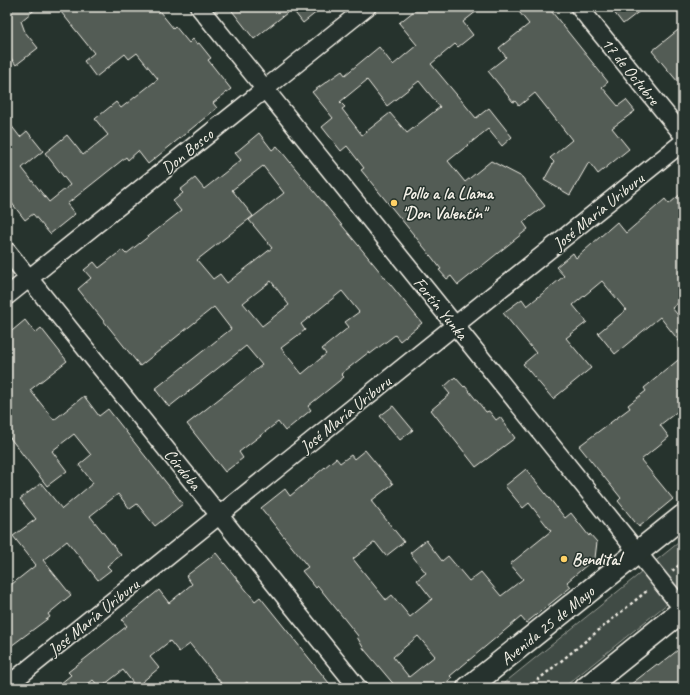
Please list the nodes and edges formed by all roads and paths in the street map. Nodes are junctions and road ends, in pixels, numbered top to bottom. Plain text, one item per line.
1 (199, 7) edge
2 (366, 7) edge
3 (579, 7) edge
4 (265, 88) junction
5 (683, 135) edge
6 (683, 142) edge
7 (7, 251) edge
8 (29, 278) junction
9 (7, 296) edge
10 (456, 326) junction
11 (220, 515) junction
12 (683, 516) edge
13 (637, 553) junction
14 (683, 562) edge
15 (660, 581) junction
16 (683, 610) edge
17 (7, 686) edge
18 (358, 688) edge
19 (468, 688) edge
20 (528, 688) edge
21 (586, 688) edge

1 - 4 street, Fortín Yunka
2 - 4 street, Don Bosco
3 - 5 street, 17 de Octubre
4 - 8 street, Don Bosco
4 - 10 street, Fortín Yunka
6 - 10 street, José María Uriburu
7 - 8 street, Córdoba
8 - 9 street, Don Bosco
8 - 11 street, Córdoba
10 - 11 street, José María Uriburu
10 - 13 street, Fortín Yunka
11 - 17 street, José María Uriburu
11 - 18 street, Córdoba
12 - 13 main road, Avenida 25 de Mayo
13 - 15 street, Fortín Yunka
13 - 19 main road, Avenida 25 de Mayo
14 - 15 path
15 - 16 street, Fortín Yunka
15 - 20 path
16 - 21 main road

